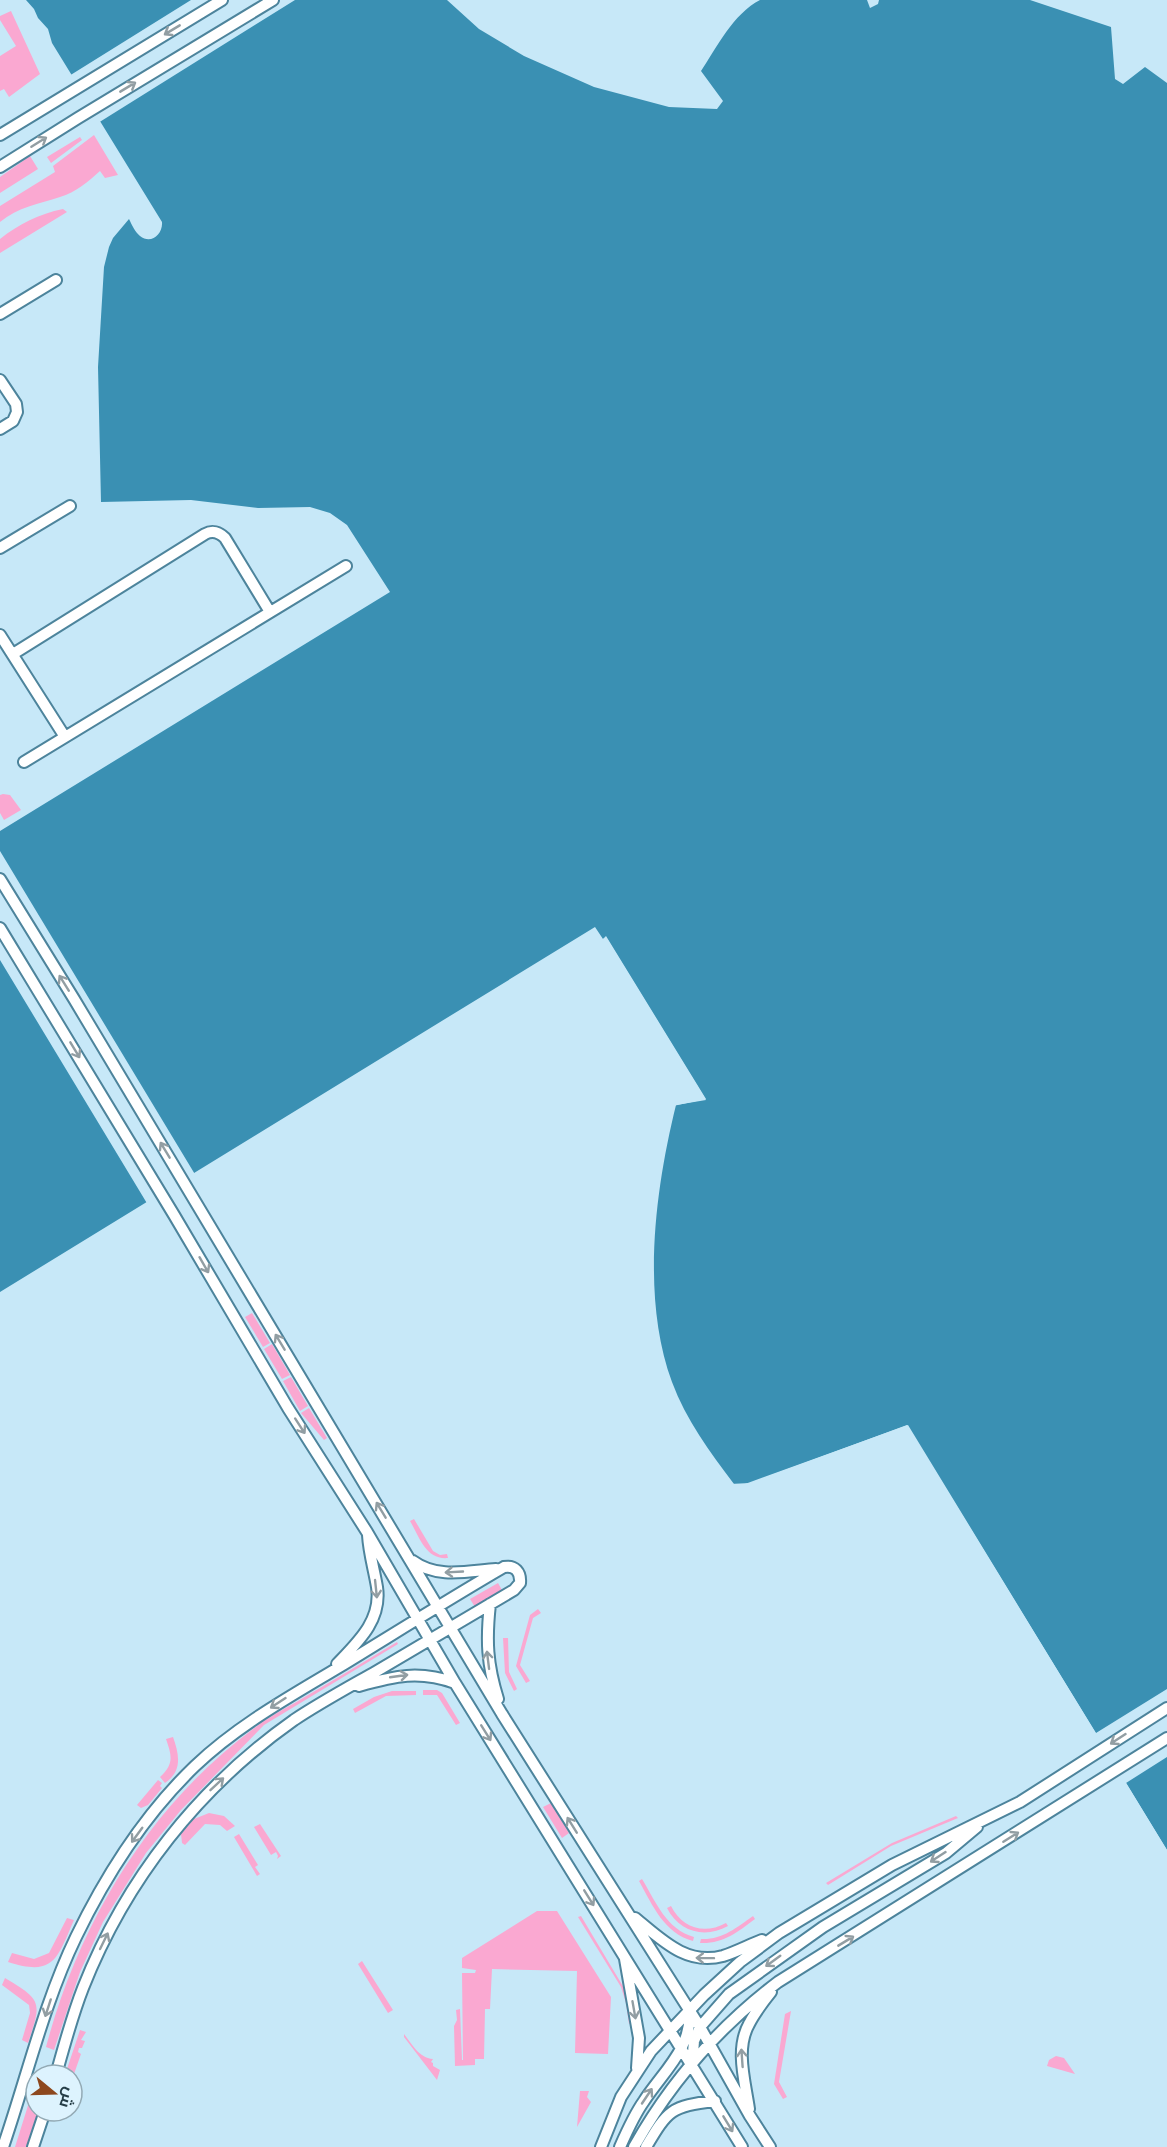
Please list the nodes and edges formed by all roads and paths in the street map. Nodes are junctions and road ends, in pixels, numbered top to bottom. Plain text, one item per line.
1 (222, 0) edge
2 (273, 0) edge
3 (0, 135) edge
4 (0, 167) edge
5 (56, 280) dead end
6 (0, 314) edge
7 (0, 380) edge
8 (0, 429) edge
9 (70, 506) dead end
10 (0, 548) edge
11 (346, 566) dead end
12 (270, 612) junction
13 (0, 635) edge
14 (13, 654) junction
15 (65, 737) junction
16 (24, 762) dead end
17 (0, 879) edge
18 (0, 928) edge
19 (367, 1532) junction
20 (411, 1560) junction
21 (500, 1569) junction
22 (490, 1604) junction
23 (438, 1607) junction
24 (418, 1619) junction
25 (451, 1628) junction
26 (430, 1640) junction
27 (329, 1673) junction
28 (455, 1683) junction
29 (344, 1690) junction
30 (1167, 1708) edge
31 (502, 1714) junction
32 (1167, 1738) edge
33 (983, 1820) junction
34 (626, 1910) junction
35 (779, 1933) junction
36 (623, 1953) junction
37 (778, 1982) junction
38 (689, 2010) junction
39 (700, 2027) junction
40 (670, 2029) junction
41 (710, 2044) junction
42 (682, 2048) junction
43 (60, 2063) edge
44 (692, 2065) junction
45 (637, 2071) junction
46 (715, 2101) junction
47 (750, 2116) junction
48 (41, 2123) edge
49 (3, 2147) edge
50 (33, 2147) edge
51 (602, 2147) edge
52 (620, 2147) edge
53 (634, 2147) edge
54 (646, 2147) edge
55 (742, 2147) edge
56 (770, 2147) edge

1 -> 3 street
4 -> 2 street
5 - 6 street
7 - 8 street
9 - 10 street
11 - 12 street
12 - 14 street
12 - 15 street
13 - 14 street
14 - 15 street
15 - 16 street
20 -> 17 street
18 -> 19 street
19 - 24 street
19 -> 27 street
21 -> 20 street
20 - 23 street
21 - 22 street
21 - 23 street
22 - 25 street
31 -> 22 street
23 - 24 street
23 - 25 street
24 - 26 street
24 - 27 street
25 - 26 street
25 - 31 street
26 - 28 street
26 - 29 street
27 -> 49 street
29 -> 28 street
28 -> 36 street
43 -> 29 street
30 -> 33 street
34 -> 31 street
37 -> 32 street
33 - 35 street
33 -> 39 street
35 -> 34 street
34 - 38 street
35 - 38 street
36 - 40 street
36 -> 45 street
37 - 41 street
47 -> 37 street
38 - 39 street
38 - 40 street
38 - 42 street
39 - 41 street
39 - 44 street
40 - 42 street
40 - 45 street
41 - 44 street
41 - 47 street
42 - 44 street
52 -> 42 street
44 - 46 street
44 - 53 street
45 - 51 street
46 - 54 street
46 -> 55 street
47 - 56 street
48 - 50 street

